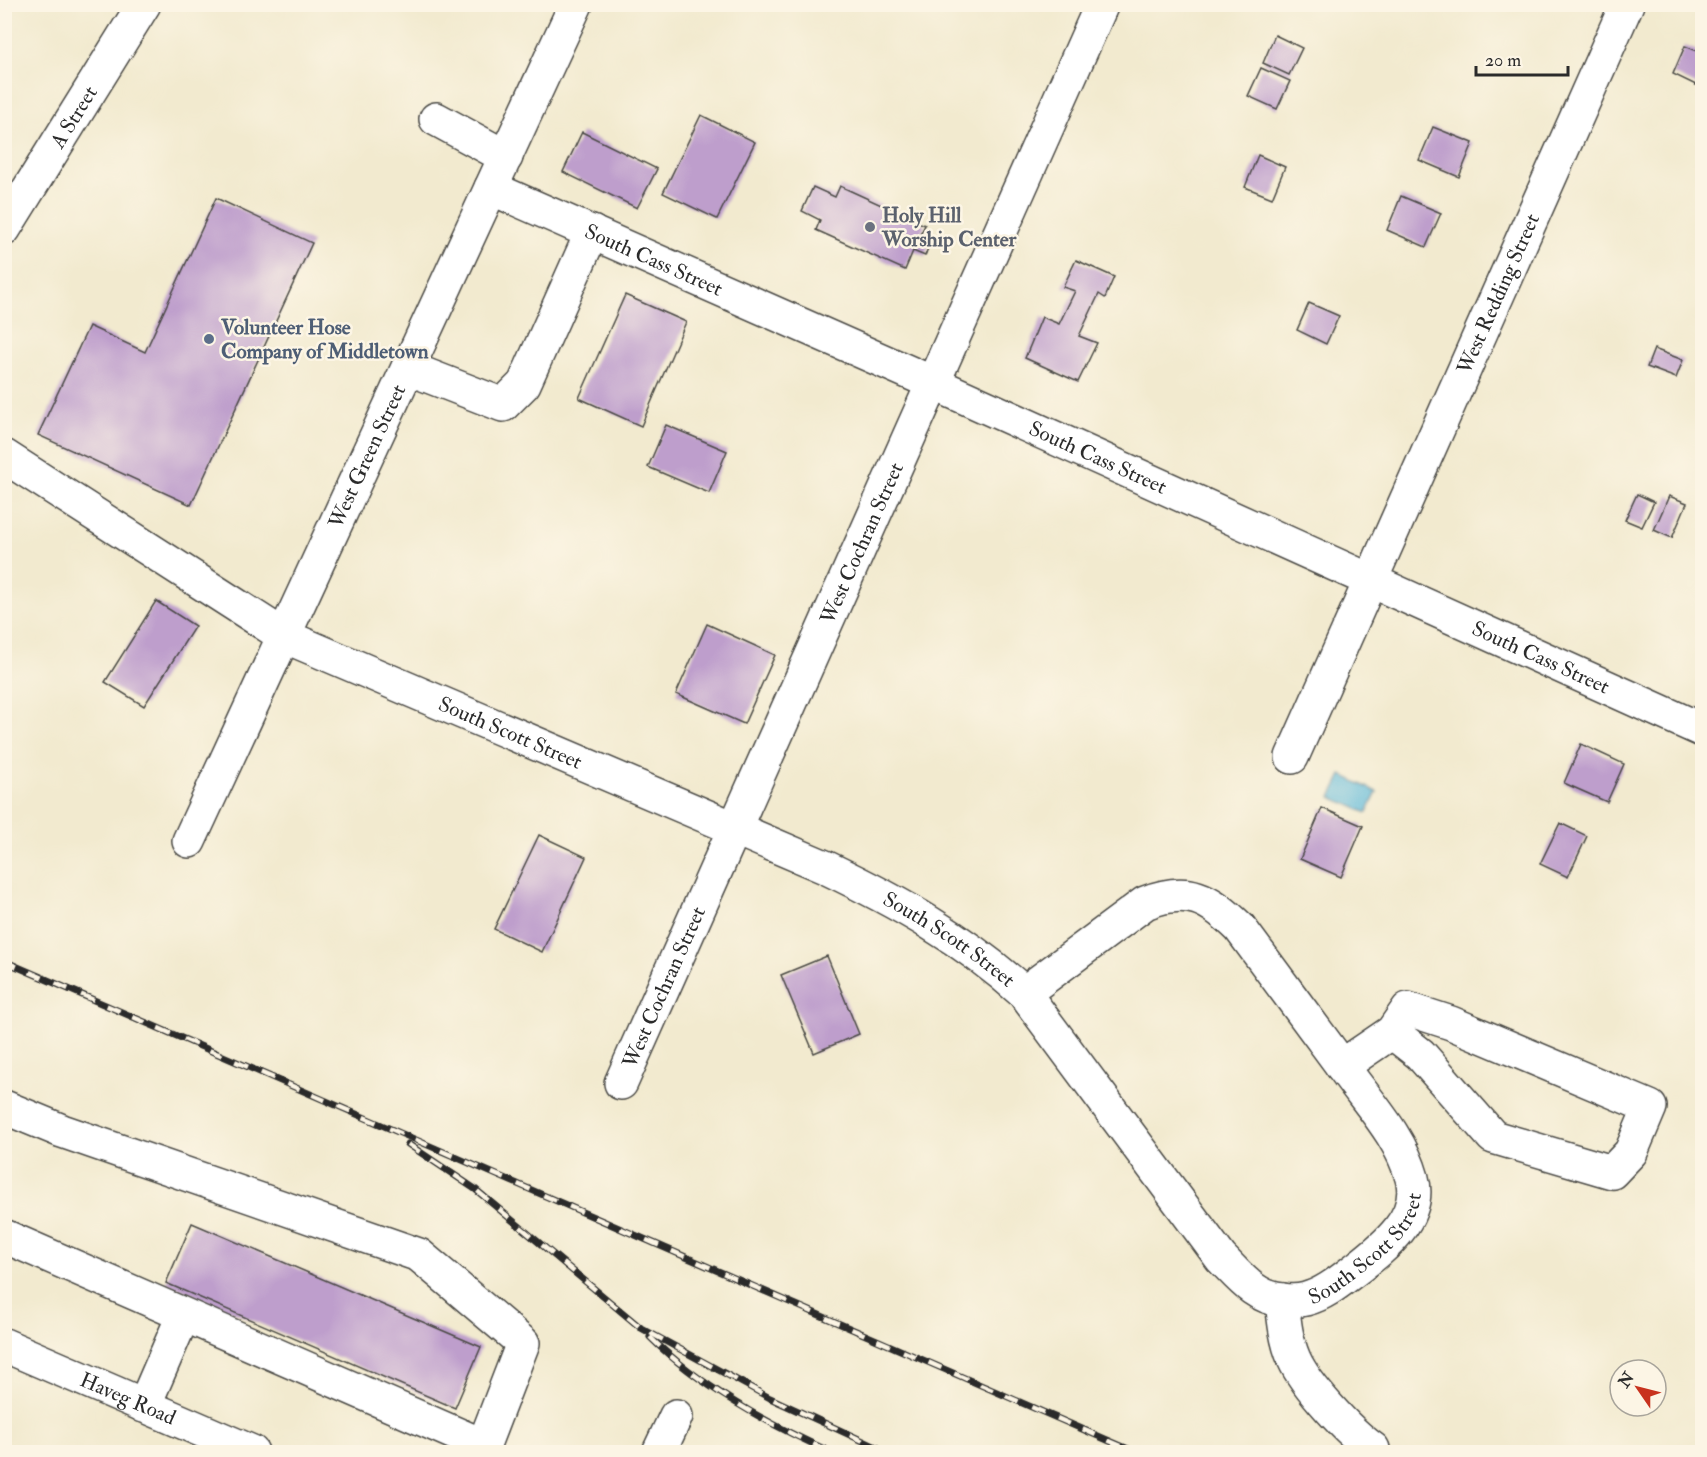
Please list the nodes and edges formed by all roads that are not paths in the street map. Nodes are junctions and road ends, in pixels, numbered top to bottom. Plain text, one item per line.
1 (144, 4) edge
2 (576, 4) edge
3 (1102, 4) edge
4 (1627, 4) edge
5 (436, 119) dead end
6 (506, 157) junction
7 (491, 188) junction
8 (4, 230) edge
9 (592, 232) junction
10 (408, 368) junction
11 (933, 383) junction
12 (4, 456) edge
13 (1370, 582) junction
14 (284, 636) junction
15 (1702, 730) edge
16 (1292, 757) dead end
17 (734, 828) junction
18 (189, 841) dead end
19 (1024, 993) junction
20 (1400, 1020) junction
21 (1342, 1066) junction
22 (621, 1083) dead end
23 (4, 1107) edge
24 (4, 1236) edge
25 (1282, 1300) junction
26 (183, 1316) junction
27 (4, 1345) edge
28 (144, 1406) junction
29 (676, 1416) dead end
30 (482, 1449) edge
31 (1373, 1449) dead end
32 (252, 1452) edge
33 (659, 1452) edge

1 - 8 street, A Street
2 - 6 street, West Green Street
3 - 11 street, West Cochran Street
4 - 13 street, West Redding Street
5 - 6 street
6 - 7 street, West Green Street
7 - 9 street, South Cass Street
7 - 10 street, West Green Street
9 - 10 street
9 - 11 street, South Cass Street
10 - 14 street, West Green Street
11 - 13 street, South Cass Street
11 - 17 street, West Cochran Street
12 - 14 street, South Scott Street
13 - 15 street, South Cass Street
13 - 16 street, West Redding Street
14 - 17 street, South Scott Street
14 - 18 street, West Green Street
17 - 19 street, South Scott Street
17 - 22 street, West Cochran Street
19 - 21 street, South Scott Street
19 - 25 street, South Scott Street
20 - 20 street
20 - 21 street
21 - 25 street, South Scott Street
23 - 30 street
24 - 26 street
25 - 31 street
26 - 28 street
26 - 30 street
27 - 28 street, Haveg Road
28 - 32 street, Haveg Road
29 - 33 street

